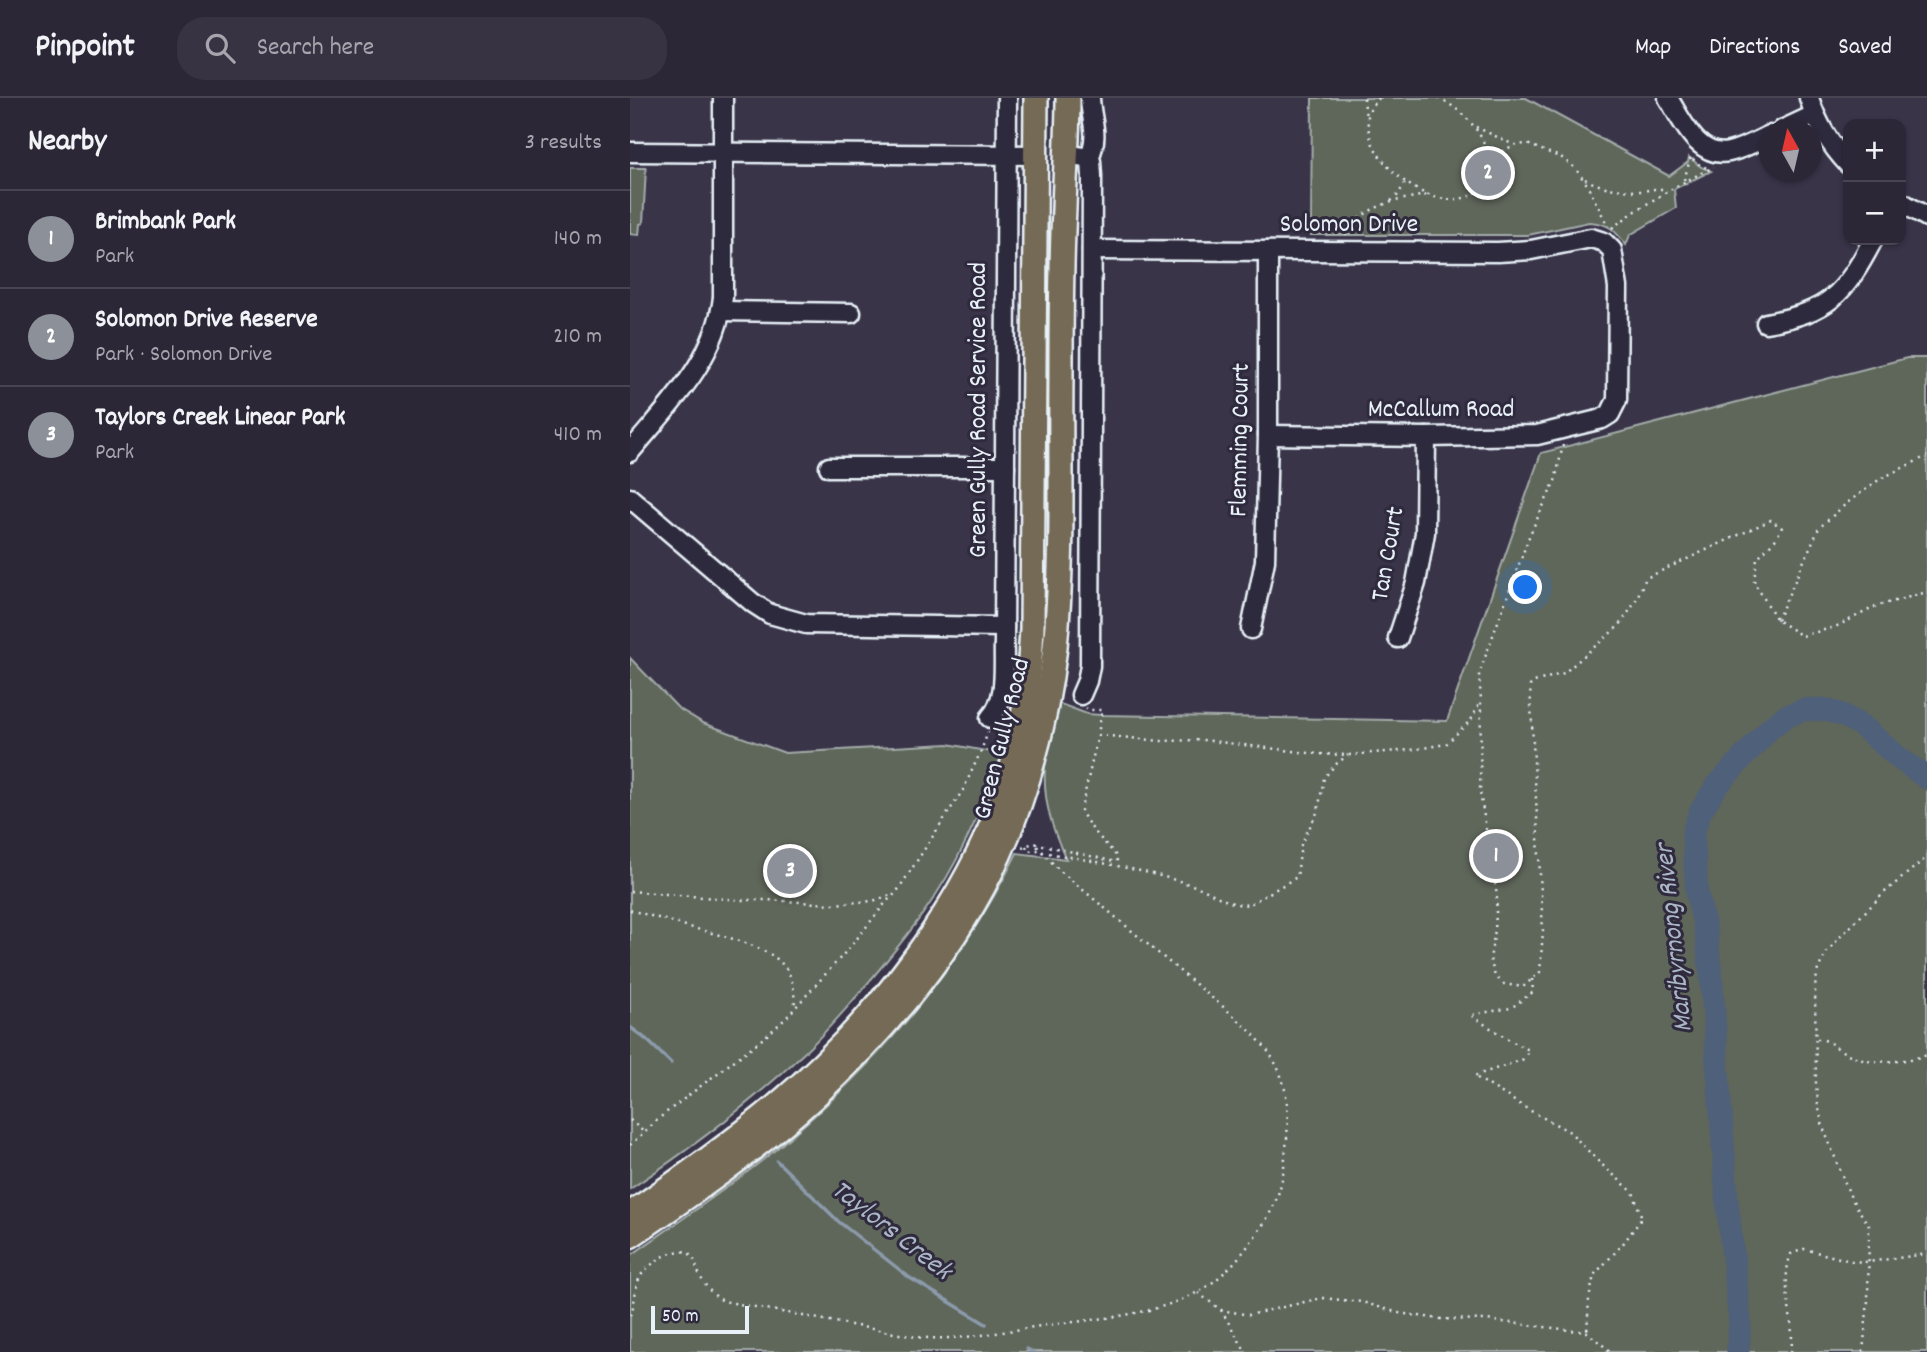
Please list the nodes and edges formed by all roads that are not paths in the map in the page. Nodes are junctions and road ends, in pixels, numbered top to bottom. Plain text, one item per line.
1 (723, 98) edge
2 (1007, 98) edge
3 (1036, 98) edge
4 (1068, 98) edge
5 (1090, 98) edge
6 (1668, 98) edge
7 (1812, 107) edge
8 (1796, 119) edge
9 (1759, 139) edge
10 (630, 152) edge
11 (722, 153) junction
12 (1007, 155) junction
13 (1036, 155) junction
14 (1078, 156) junction
15 (1843, 158) edge
16 (1906, 205) edge
17 (1927, 217) edge
18 (1870, 245) edge
19 (1092, 250) junction
20 (1268, 251) junction
21 (721, 312) junction
22 (851, 313) dead end
23 (1766, 323) dead end
24 (1610, 414) joint
25 (1268, 435) junction
26 (1426, 437) junction
27 (630, 452) edge
28 (829, 467) dead end
29 (1005, 467) junction
30 (630, 498) edge
31 (1004, 626) junction
32 (1251, 629) dead end
33 (1398, 638) dead end
34 (1081, 695) road end
35 (990, 718) road end
36 (630, 1214) edge
37 (630, 1236) edge

1 - 11 street
2 - 12 street, Green Gully Road Service Road
3 - 13 main road, Green Gully Road
4 - 14 main road, Green Gully Road
5 - 14 street
6 - 9 street
7 - 8 street
7 - 15 street
10 - 11 street
11 - 12 street
11 - 21 street
12 - 13 street
12 - 29 street, Green Gully Road Service Road
13 - 14 main road
13 - 36 main road, Green Gully Road
14 - 19 street
14 - 37 main road, Green Gully Road
16 - 17 street
18 - 23 street
19 - 20 street, Solomon Drive
19 - 34 street
20 - 24 street, Solomon Drive
20 - 25 street, Flemming Court
21 - 22 street
21 - 27 street
24 - 26 street, McCallum Road
25 - 26 street, McCallum Road
25 - 32 street, Flemming Court
26 - 33 street, Tan Court
28 - 29 street
29 - 31 street, Green Gully Road Service Road
30 - 31 street
31 - 35 street, Green Gully Road Service Road

